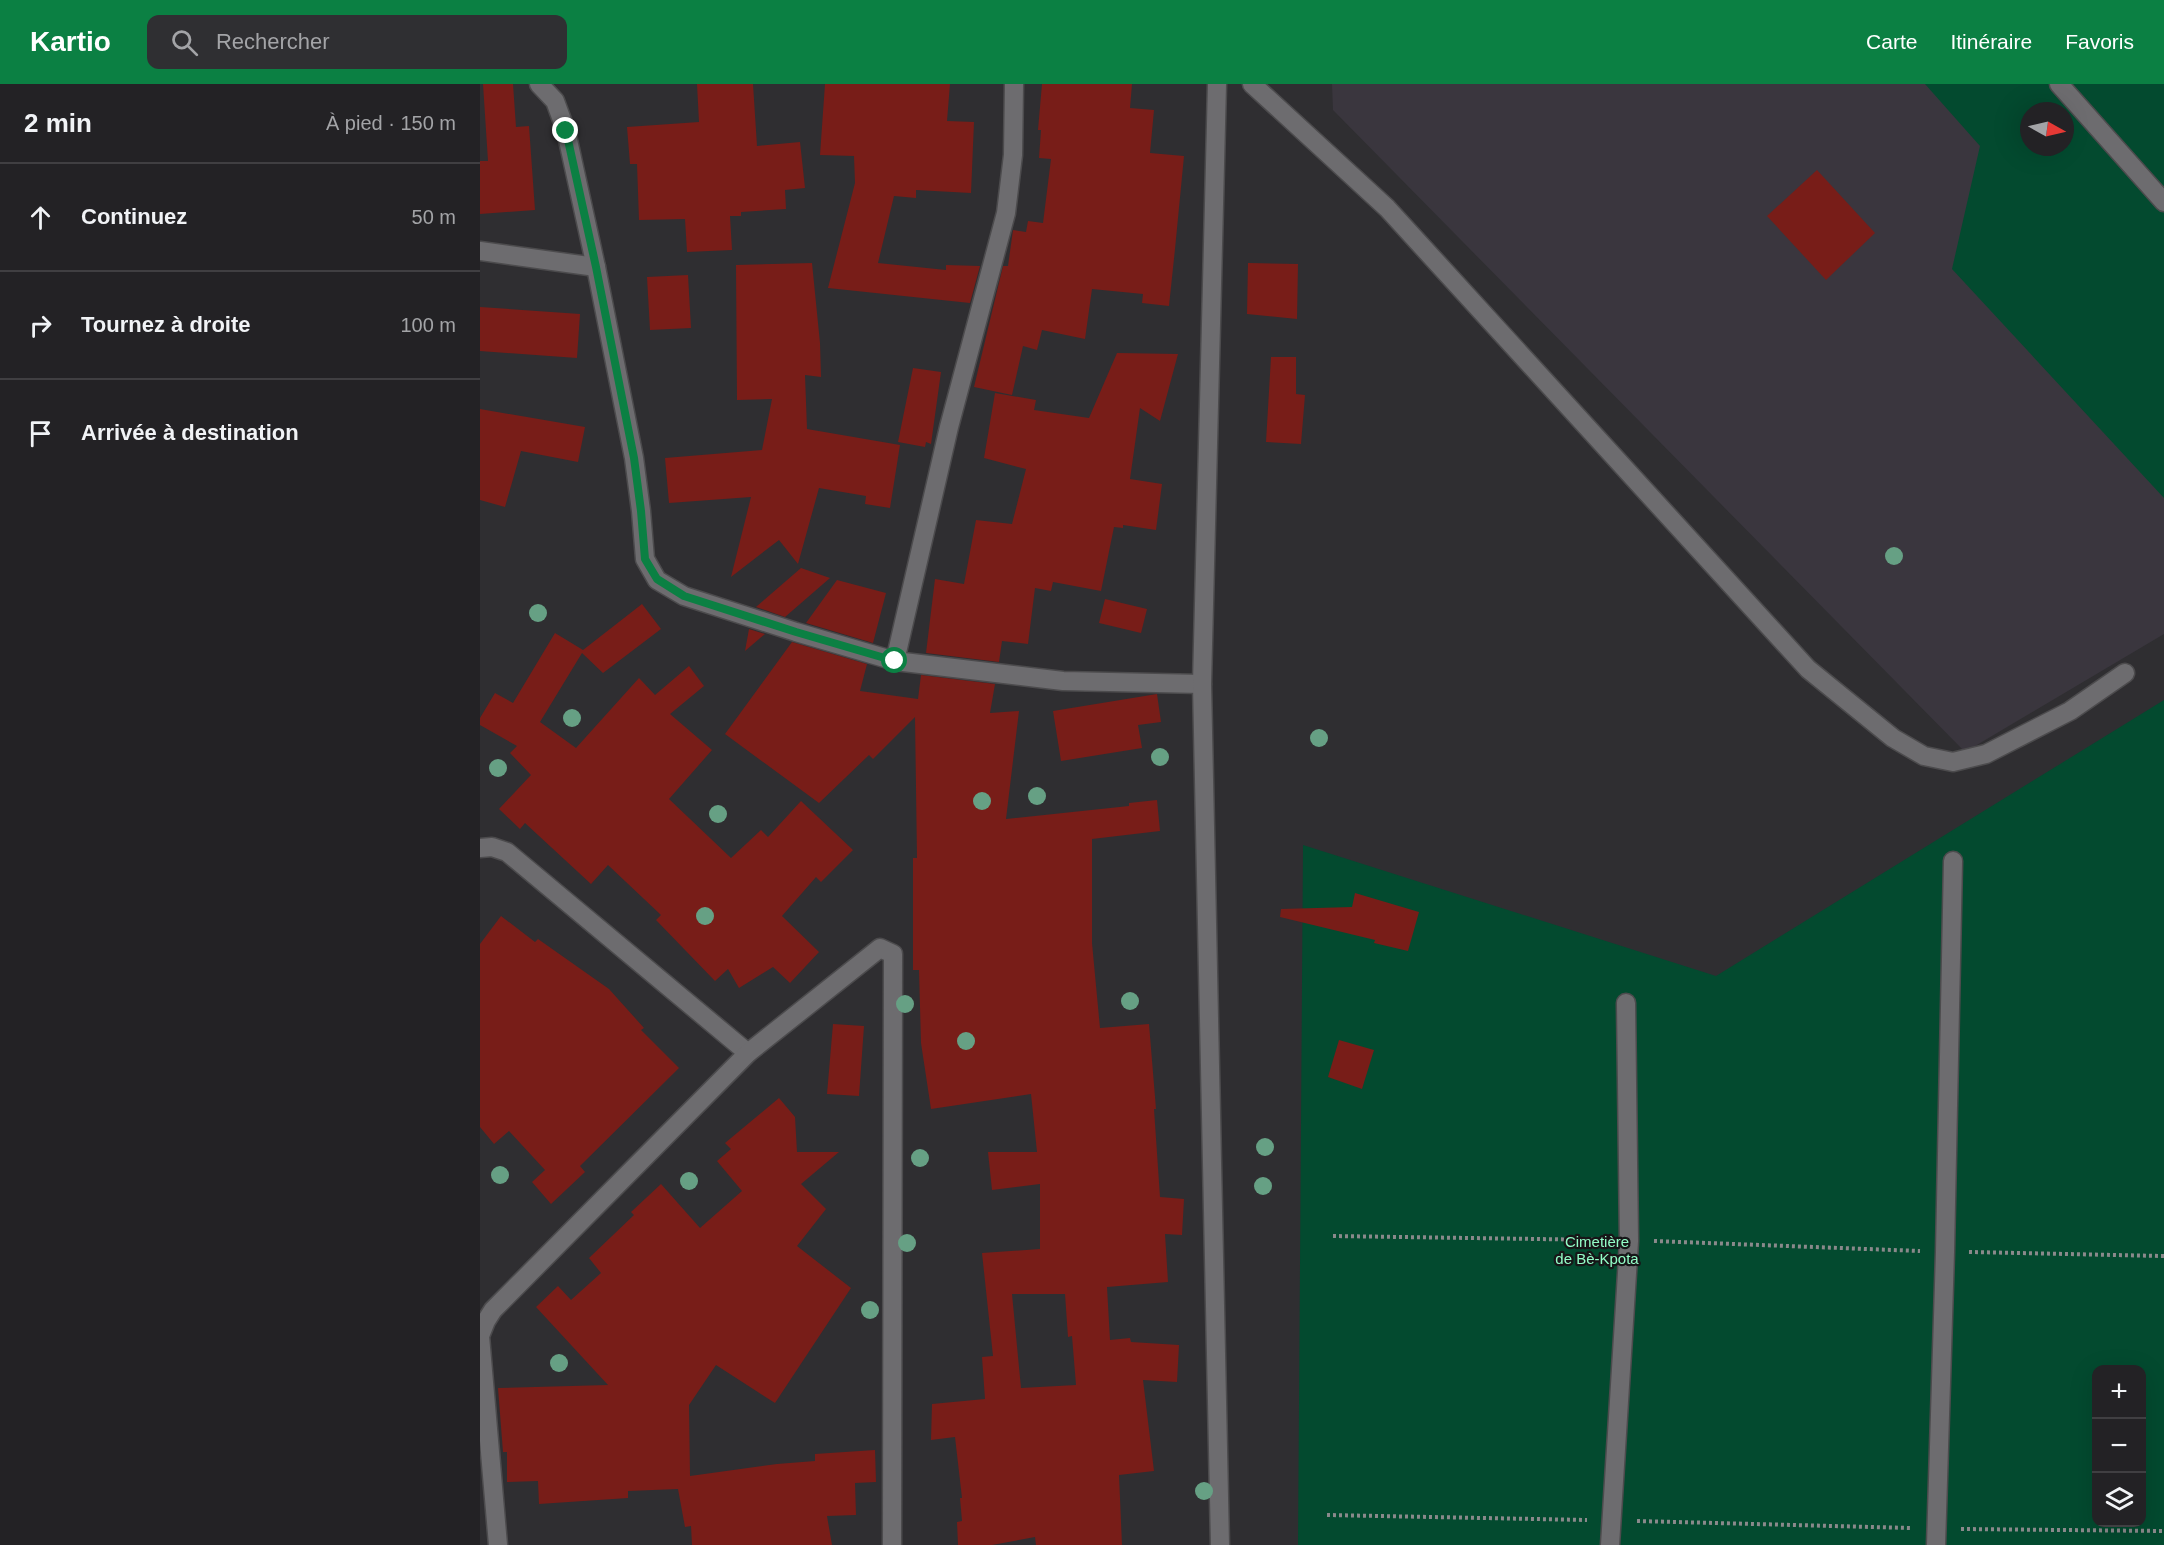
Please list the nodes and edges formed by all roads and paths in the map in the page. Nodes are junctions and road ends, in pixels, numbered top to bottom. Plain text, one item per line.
1 (539, 84) edge
2 (1014, 84) edge
3 (1217, 84) edge
4 (1252, 84) edge
5 (2059, 84) edge
6 (2164, 202) edge
7 (480, 251) edge
8 (596, 267) junction
9 (895, 661) junction
10 (2125, 673) dead end
11 (1202, 684) junction
12 (480, 848) edge
13 (1953, 861) dead end
14 (1626, 1004) dead end
15 (748, 1053) junction
16 (1333, 1236) dead end
17 (1629, 1240) junction
18 (1945, 1252) junction
19 (2164, 1256) edge
20 (1327, 1515) dead end
21 (1611, 1521) junction
22 (2164, 1531) edge
23 (1936, 1537) edge
24 (498, 1545) edge
25 (892, 1545) edge
26 (1220, 1545) edge
27 (1610, 1545) edge

1 - 8 street
2 - 9 street
3 - 11 street
4 - 10 street
5 - 6 street
7 - 8 street
8 - 9 street
9 - 11 street
11 - 26 street
12 - 15 street
13 - 18 street
14 - 17 street
15 - 24 street
15 - 25 street
16 - 17 path
17 - 18 path
17 - 21 street
18 - 19 path
18 - 23 street
20 - 21 path
21 - 23 path
21 - 27 street
22 - 23 path

